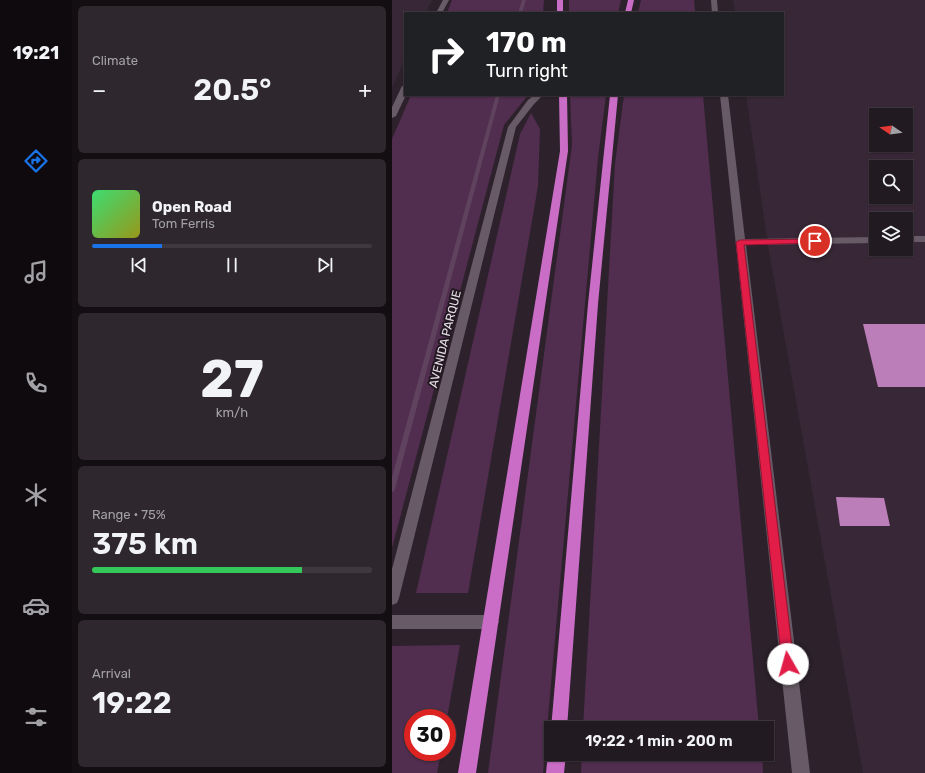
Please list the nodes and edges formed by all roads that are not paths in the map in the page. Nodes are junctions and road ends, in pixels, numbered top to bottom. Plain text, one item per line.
1 (446, 0) edge
2 (560, 0) edge
3 (631, 0) edge
4 (714, 0) edge
5 (440, 12) edge
6 (560, 12) edge
7 (628, 12) edge
8 (715, 12) edge
9 (404, 90) edge
10 (539, 96) edge
11 (563, 96) edge
12 (614, 96) edge
13 (724, 96) edge
14 (392, 116) edge
15 (913, 239) edge
16 (925, 239) edge
17 (869, 240) edge
18 (740, 242) junction
19 (392, 598) edge
20 (392, 622) edge
21 (491, 622) junction
22 (560, 721) edge
23 (556, 761) edge
24 (467, 773) edge
25 (555, 773) edge
26 (801, 773) edge

1 - 5 street
2 - 6 highway
3 - 7 highway
4 - 8 street
9 - 14 street
10 - 19 street, AVENIDA PARQUE
11 - 21 highway
12 - 22 highway
13 - 18 street
15 - 16 street
17 - 18 street
18 - 26 street
20 - 21 street
21 - 24 highway
23 - 25 highway

